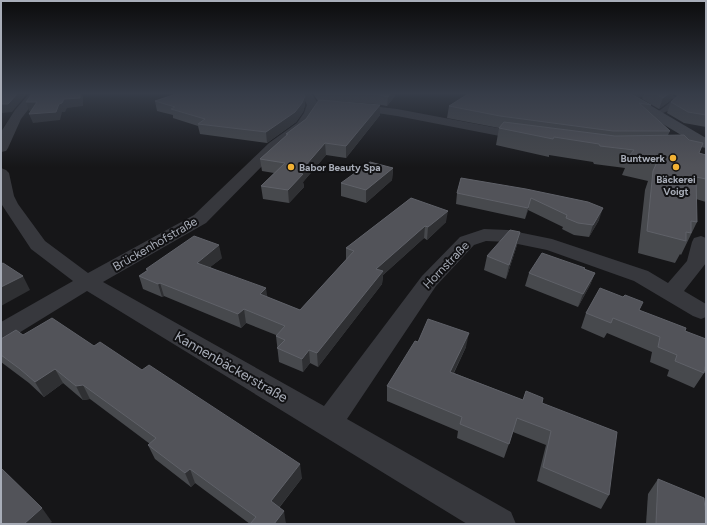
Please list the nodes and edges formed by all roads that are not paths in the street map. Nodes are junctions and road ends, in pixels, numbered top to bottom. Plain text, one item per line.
1 (11, 118) edge
2 (307, 118) edge
3 (424, 118) edge
4 (664, 118) edge
5 (536, 139) edge
6 (705, 144) edge
7 (684, 146) edge
8 (1, 148) edge
9 (1, 173) edge
10 (701, 242) dead end
11 (87, 282) junction
12 (670, 292) junction
13 (703, 313) edge
14 (1, 333) edge
15 (328, 423) junction
16 (499, 524) edge

1 - 8 street
2 - 11 street, Brückenhofstraße
3 - 5 street
4 - 6 main road
6 - 7 street
9 - 11 street, Kannenbäckerstraße
10 - 12 street
11 - 14 street, Brückenhofstraße
11 - 15 street, Kannenbäckerstraße
12 - 13 street, Hornstraße
12 - 15 street, Hornstraße
15 - 16 street, Kannenbäckerstraße

